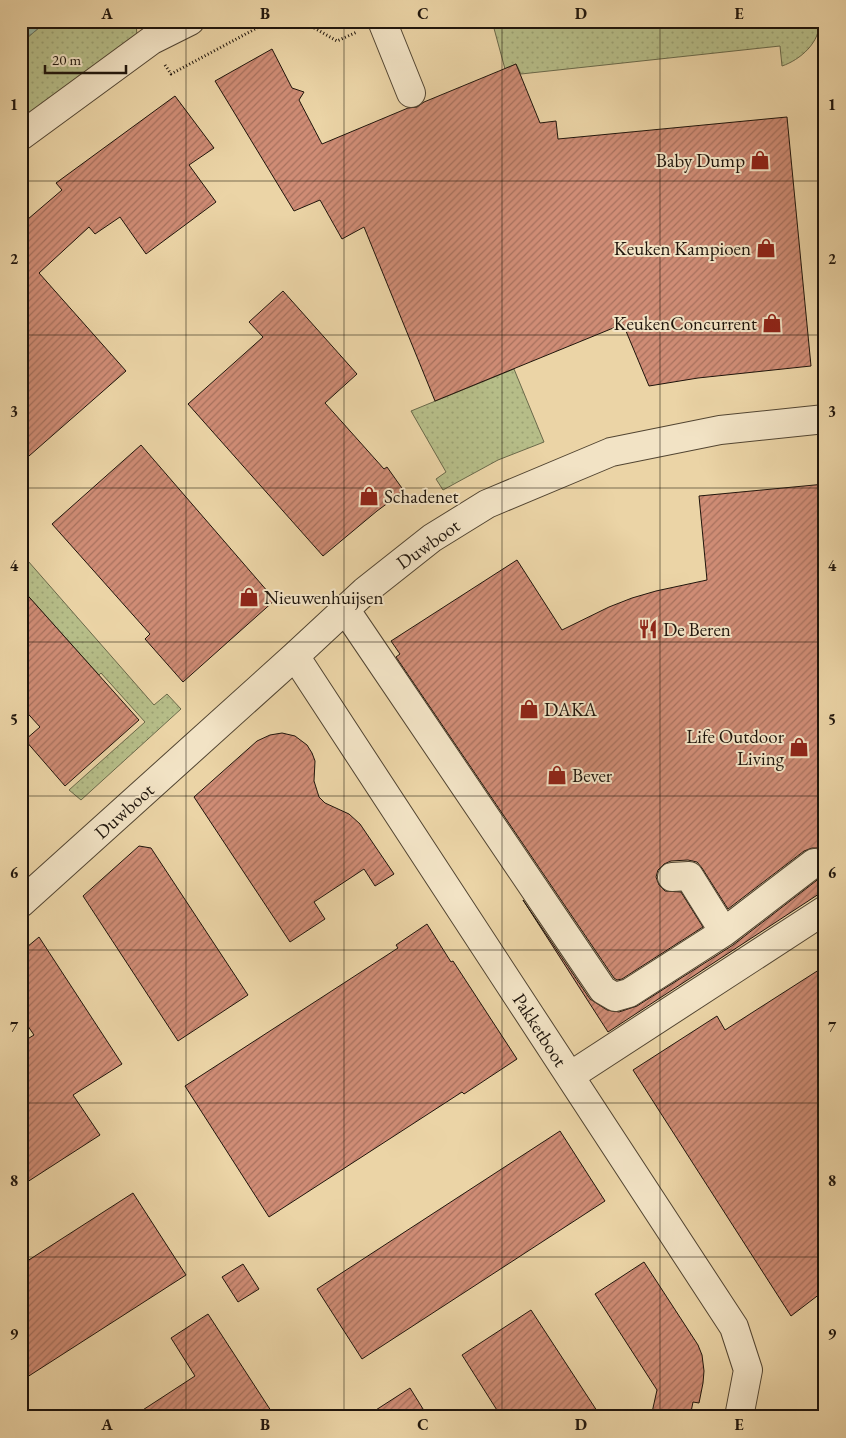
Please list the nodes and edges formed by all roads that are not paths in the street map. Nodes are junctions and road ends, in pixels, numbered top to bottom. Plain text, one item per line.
1 (190, 21) edge
2 (373, 25) edge
3 (411, 93) dead end
4 (21, 136) edge
5 (825, 419) edge
6 (345, 609) junction
7 (295, 656) junction
8 (814, 863) dead end
9 (672, 877) dead end
10 (21, 903) edge
11 (825, 910) edge
12 (724, 932) junction
13 (570, 1076) junction
14 (739, 1417) edge

1 - 4 street
2 - 3 street
5 - 6 street, Duwboot
6 - 7 street, Duwboot
6 - 12 street
7 - 10 street, Duwboot
7 - 13 street, Pakketboot
8 - 12 street
9 - 12 street
11 - 13 street
13 - 14 street, Pakketboot

